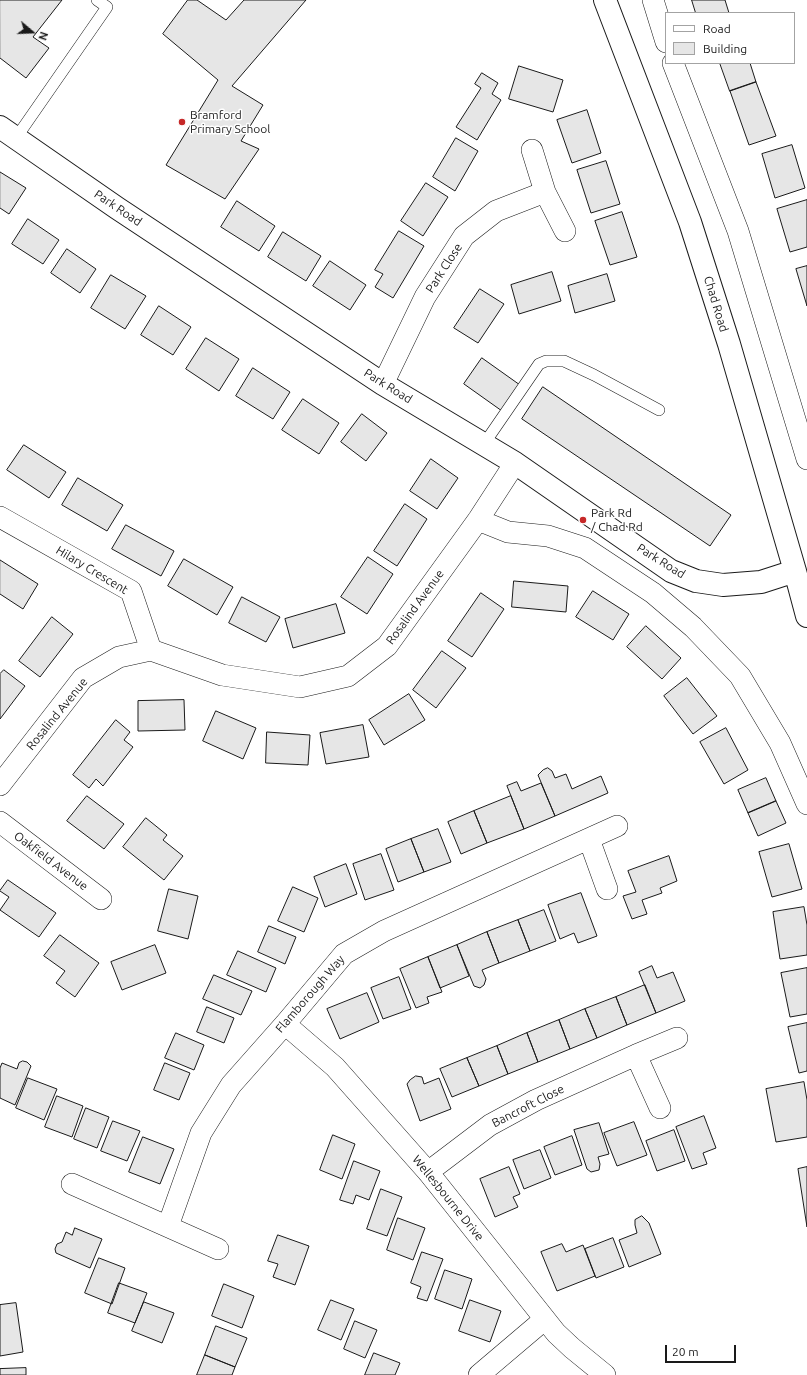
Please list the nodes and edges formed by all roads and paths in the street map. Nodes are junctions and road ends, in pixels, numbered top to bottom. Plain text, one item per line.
1 (97, 0) edge
2 (605, 0) edge
3 (653, 0) edge
4 (665, 39) edge
5 (673, 64) edge
6 (8, 133) edge
7 (532, 150) dead end
8 (545, 192) junction
9 (565, 231) dead end
10 (383, 384) junction
11 (658, 410) dead end
12 (484, 444) junction
13 (807, 459) edge
14 (516, 463) junction
15 (0, 517) edge
16 (478, 520) junction
17 (795, 571) junction
18 (807, 616) edge
19 (151, 650) junction
20 (0, 785) edge
21 (807, 804) edge
22 (0, 822) edge
23 (618, 826) dead end
24 (589, 839) junction
25 (607, 889) dead end
26 (102, 899) dead end
27 (285, 1024) junction
28 (677, 1038) dead end
29 (636, 1055) junction
30 (660, 1108) dead end
31 (428, 1172) junction
32 (72, 1184) dead end
33 (168, 1226) junction
34 (218, 1249) dead end
35 (545, 1319) junction
36 (479, 1375) edge
37 (606, 1375) edge

1 - 6 lane
2 - 17 street, Chad Road
3 - 4 street
5 - 13 street
6 - 10 street, Park Road
7 - 8 street
8 - 9 street
8 - 10 street, Park Close
10 - 12 street, Park Road
11 - 12 lane
12 - 14 street, Park Road
14 - 16 street, Rosalind Avenue
14 - 17 street, Park Road
15 - 19 street, Hilary Crescent
16 - 19 street, Rosalind Avenue
16 - 21 street
17 - 18 street, Chad Road
19 - 20 street, Rosalind Avenue
22 - 26 street, Oakfield Avenue
23 - 24 street, Flamborough Way
24 - 25 street
24 - 27 street, Flamborough Way
27 - 31 street, Wellesbourne Drive
27 - 33 street, Flamborough Way
28 - 29 street, Bancroft Close
29 - 30 street
29 - 31 street, Bancroft Close
31 - 35 street, Wellesbourne Drive
32 - 33 street
33 - 34 street
35 - 36 street
35 - 37 street, Wellesbourne Drive

